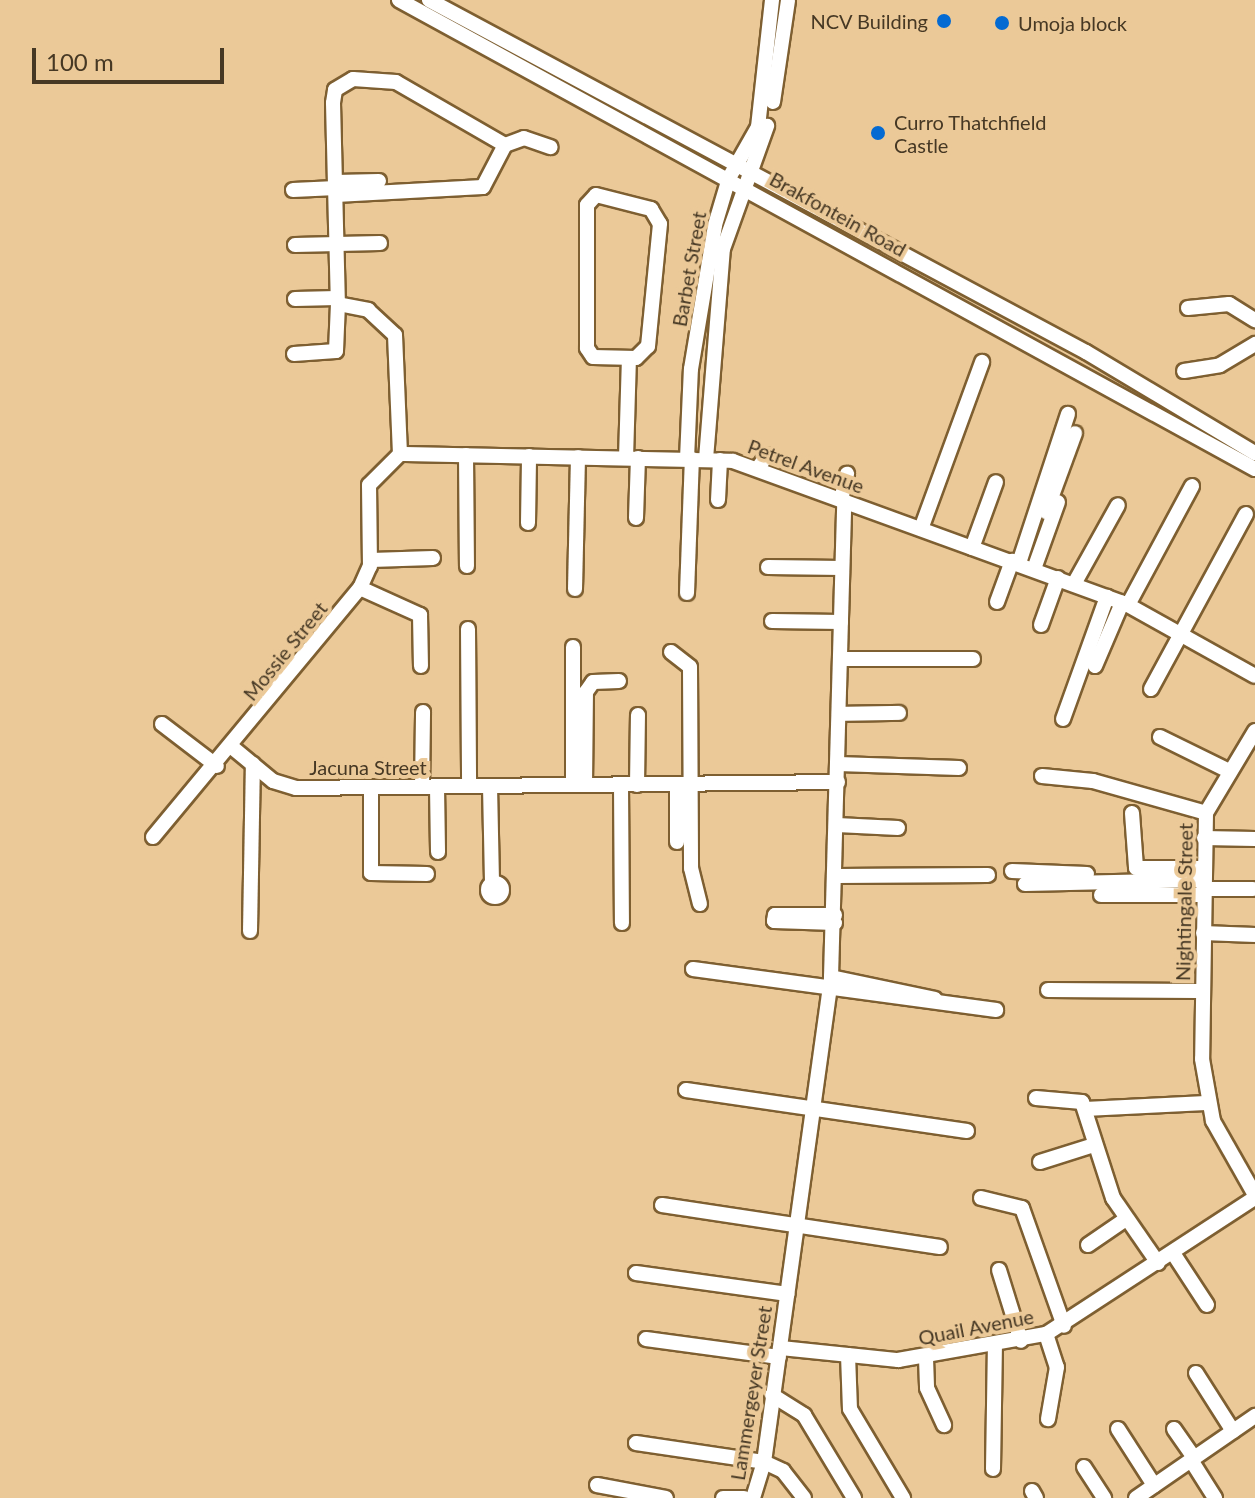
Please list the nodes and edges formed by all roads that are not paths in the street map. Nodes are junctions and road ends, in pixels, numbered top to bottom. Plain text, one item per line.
1 (399, 0) edge
2 (429, 0) edge
3 (772, 0) edge
4 (788, 0) edge
5 (505, 145) junction
6 (550, 147) dead end
7 (745, 166) junction
8 (379, 181) dead end
9 (736, 181) junction
10 (336, 188) junction
11 (293, 190) dead end
12 (380, 243) dead end
13 (337, 244) junction
14 (295, 245) dead end
15 (295, 299) dead end
16 (338, 301) junction
17 (1188, 308) dead end
18 (1255, 320) edge
19 (1255, 344) edge
20 (294, 354) dead end
21 (629, 359) junction
22 (982, 362) dead end
23 (1184, 371) dead end
24 (691, 377) junction
25 (708, 379) junction
26 (1068, 414) dead end
27 (1075, 433) dead end
28 (1255, 453) edge
29 (400, 454) junction
30 (470, 455) junction
31 (767, 455) dead end
32 (529, 456) junction
33 (582, 457) junction
34 (632, 458) junction
35 (701, 459) junction
36 (758, 468) junction
37 (1255, 469) edge
38 (847, 474) dead end
39 (996, 482) dead end
40 (1192, 486) dead end
41 (1061, 494) dead end
42 (718, 500) dead end
43 (842, 500) junction
44 (1118, 505) dead end
45 (1246, 514) dead end
46 (636, 518) dead end
47 (474, 521) dead end
48 (528, 523) dead end
49 (921, 529) junction
50 (972, 548) junction
51 (433, 558) dead end
52 (371, 560) junction
53 (1023, 565) junction
54 (467, 566) dead end
55 (768, 567) dead end
56 (842, 568) junction
57 (696, 577) dead end
58 (1058, 578) junction
59 (579, 583) dead end
60 (1074, 584) junction
61 (360, 588) junction
62 (687, 593) dead end
63 (1107, 597) junction
64 (997, 602) dead end
65 (1125, 604) junction
66 (772, 621) dead end
67 (841, 622) junction
68 (1041, 625) dead end
69 (468, 629) dead end
70 (1184, 635) junction
71 (573, 647) dead end
72 (671, 652) dead end
73 (841, 659) junction
74 (973, 659) dead end
75 (421, 666) dead end
76 (1095, 666) dead end
77 (1255, 676) edge
78 (619, 681) dead end
79 (1151, 689) dead end
80 (423, 712) dead end
81 (899, 713) dead end
82 (839, 714) junction
83 (638, 715) dead end
84 (1063, 719) dead end
85 (162, 724) dead end
86 (1255, 731) edge
87 (1160, 737) dead end
88 (233, 748) junction
89 (253, 764) junction
90 (838, 764) junction
91 (217, 766) junction
92 (959, 768) dead end
93 (1227, 770) junction
94 (1042, 776) dead end
95 (838, 782) junction
96 (579, 785) junction
97 (621, 785) junction
98 (637, 785) junction
99 (684, 785) junction
100 (469, 786) junction
101 (494, 786) junction
102 (371, 787) junction
103 (422, 787) junction
104 (437, 787) junction
105 (1132, 813) dead end
106 (1206, 813) junction
107 (837, 825) junction
108 (898, 828) dead end
109 (153, 837) dead end
110 (1204, 838) junction
111 (1255, 839) edge
112 (677, 842) dead end
113 (438, 852) dead end
114 (1012, 871) dead end
115 (427, 874) dead end
116 (988, 875) dead end
117 (837, 876) junction
118 (1103, 879) junction
119 (1203, 883) junction
120 (495, 884) dead end
121 (1025, 884) dead end
122 (1253, 889) edge
123 (1101, 895) dead end
124 (700, 904) dead end
125 (805, 919) dead end
126 (835, 919) junction
127 (622, 923) dead end
128 (250, 931) dead end
129 (1203, 933) junction
130 (1255, 935) edge
131 (693, 969) dead end
132 (830, 983) junction
133 (1048, 990) dead end
134 (1203, 991) junction
135 (996, 1010) dead end
136 (686, 1090) dead end
137 (1036, 1098) dead end
138 (1206, 1103) junction
139 (814, 1109) junction
140 (1085, 1109) junction
141 (967, 1131) dead end
142 (1094, 1145) junction
143 (1040, 1162) dead end
144 (1255, 1197) edge
145 (981, 1198) dead end
146 (662, 1205) dead end
147 (1126, 1212) junction
148 (797, 1226) junction
149 (1088, 1245) dead end
150 (940, 1247) dead end
151 (1167, 1258) junction
152 (999, 1270) dead end
153 (636, 1273) dead end
154 (788, 1294) junction
155 (1207, 1305) dead end
156 (1064, 1326) junction
157 (1046, 1334) junction
158 (646, 1339) dead end
159 (1021, 1341) junction
160 (995, 1346) junction
161 (780, 1353) junction
162 (848, 1355) junction
163 (926, 1358) junction
164 (1196, 1373) dead end
165 (772, 1395) junction
166 (1255, 1416) edge
167 (1048, 1419) dead end
168 (944, 1425) dead end
169 (1118, 1429) dead end
170 (1174, 1429) dead end
171 (1233, 1431) junction
172 (636, 1443) dead end
173 (1192, 1459) junction
174 (764, 1462) junction
175 (993, 1469) dead end
176 (597, 1485) dead end
177 (1154, 1485) junction
178 (631, 1497) edge
179 (666, 1498) edge
180 (723, 1498) edge
181 (744, 1498) edge
182 (753, 1498) edge
183 (804, 1498) edge
184 (854, 1498) edge
185 (903, 1498) edge
186 (1095, 1498) edge
187 (1104, 1498) edge
188 (1136, 1498) edge
189 (1215, 1498) edge

1 - 9 street, Brakfontein Road
2 - 7 street, Brakfontein Road
3 - 7 street, Barbet Street
4 - 7 street, Barbet Street
5 - 6 street
5 - 10 street
5 - 10 street
7 - 9 street, Barbet Street
7 - 28 street, Brakfontein Road
8 - 10 street
9 - 24 street, Barbet Street
9 - 25 street, Barbet Street
9 - 37 street, Brakfontein Road
10 - 11 street
10 - 13 street
12 - 13 street
13 - 14 street
13 - 16 street
15 - 16 street
16 - 20 street
16 - 29 street
17 - 18 street
19 - 23 street
21 - 21 street
21 - 34 street
22 - 49 street
24 - 25 street
24 - 35 street, Barbet Street
25 - 35 street, Barbet Street
26 - 53 street
27 - 53 street
29 - 30 street, Petrel Avenue
29 - 52 street, Mossie Street
30 - 32 street, Petrel Avenue
30 - 47 street
30 - 54 street
31 - 36 street
32 - 33 street, Petrel Avenue
32 - 48 street
33 - 34 street, Petrel Avenue
33 - 59 street
34 - 35 street, Petrel Avenue
34 - 46 street
35 - 36 street, Petrel Avenue
35 - 42 street
35 - 57 street
35 - 62 street
36 - 43 street, Petrel Avenue
38 - 43 street, Lammergeyer Street
39 - 50 street
40 - 65 street
41 - 53 street
43 - 49 street, Petrel Avenue
43 - 56 street, Lammergeyer Street
44 - 60 street
45 - 70 street
49 - 50 street, Petrel Avenue
50 - 53 street, Petrel Avenue
51 - 52 street
52 - 61 street, Mossie Street
53 - 58 street, Petrel Avenue
53 - 64 street
55 - 56 street
56 - 67 street, Lammergeyer Street
58 - 60 street, Petrel Avenue
58 - 68 street
60 - 63 street, Petrel Avenue
61 - 75 street
61 - 88 street, Mossie Street
63 - 65 street, Petrel Avenue
63 - 84 street
65 - 70 street, Petrel Avenue
65 - 76 street
66 - 67 street
67 - 73 street, Lammergeyer Street
69 - 100 street
70 - 77 street, Petrel Avenue
70 - 79 street
71 - 96 street
72 - 99 street
73 - 74 street
73 - 82 street, Lammergeyer Street
78 - 96 street
80 - 103 street
81 - 82 street
82 - 90 street, Lammergeyer Street
83 - 98 street
85 - 91 street
86 - 93 street, Nightingale Street
87 - 93 street
88 - 89 street, Jacuna Street
88 - 91 street, Mossie Street
89 - 102 street, Jacuna Street
89 - 128 street
90 - 92 street
90 - 95 street, Lammergeyer Street
91 - 109 street, Mossie Street
93 - 106 street, Nightingale Street
94 - 106 street, Nightingale Street
95 - 99 street, Jacuna Street
95 - 107 street, Lammergeyer Street
96 - 97 street, Jacuna Street
96 - 101 street, Jacuna Street
97 - 98 street, Jacuna Street
97 - 127 street
98 - 99 street, Jacuna Street
99 - 112 street
99 - 124 street
100 - 101 street, Jacuna Street
100 - 104 street, Jacuna Street
101 - 120 street
102 - 103 street, Jacuna Street
102 - 115 street
103 - 104 street, Jacuna Street
104 - 113 street
105 - 119 street
106 - 110 street, Nightingale Street
107 - 108 street
107 - 117 street, Lammergeyer Street
110 - 111 street
110 - 119 street, Nightingale Street
114 - 118 street
116 - 117 street
117 - 126 street, Lammergeyer Street
118 - 119 street
118 - 121 street
119 - 122 street
119 - 123 street
119 - 129 street, Nightingale Street
125 - 126 street
126 - 132 street, Lammergeyer Street
129 - 130 street
129 - 134 street, Nightingale Street
131 - 132 street
132 - 135 street
132 - 139 street, Lammergeyer Street
133 - 134 street, Nightingale Street
134 - 138 street, Nightingale Street
136 - 139 street
137 - 140 street
138 - 140 street
138 - 144 street, Nightingale Street
139 - 141 street
139 - 148 street, Lammergeyer Street
140 - 142 street
142 - 143 street
142 - 147 street
144 - 151 street, Quail Avenue
145 - 156 street
146 - 148 street
147 - 149 street
147 - 151 street
148 - 150 street
148 - 154 street, Lammergeyer Street
151 - 155 street
151 - 156 street, Quail Avenue
152 - 159 street
153 - 154 street, Lammergeyer Street
154 - 161 street, Lammergeyer Street
156 - 157 street, Quail Avenue
157 - 159 street, Quail Avenue
157 - 167 street
158 - 161 street, Quail Avenue
159 - 160 street, Quail Avenue
160 - 163 street, Quail Avenue
160 - 175 street
161 - 162 street, Quail Avenue
161 - 165 street, Lammergeyer Street
162 - 163 street, Quail Avenue
162 - 185 street
163 - 168 street
164 - 171 street
165 - 174 street, Lammergeyer Street
165 - 184 street
166 - 171 street
169 - 177 street
170 - 173 street
171 - 173 street
172 - 174 street
173 - 177 street
173 - 189 street
174 - 182 street, Lammergeyer Street
174 - 183 street
176 - 178 street
177 - 188 street
178 - 179 street
180 - 181 street
186 - 187 street

